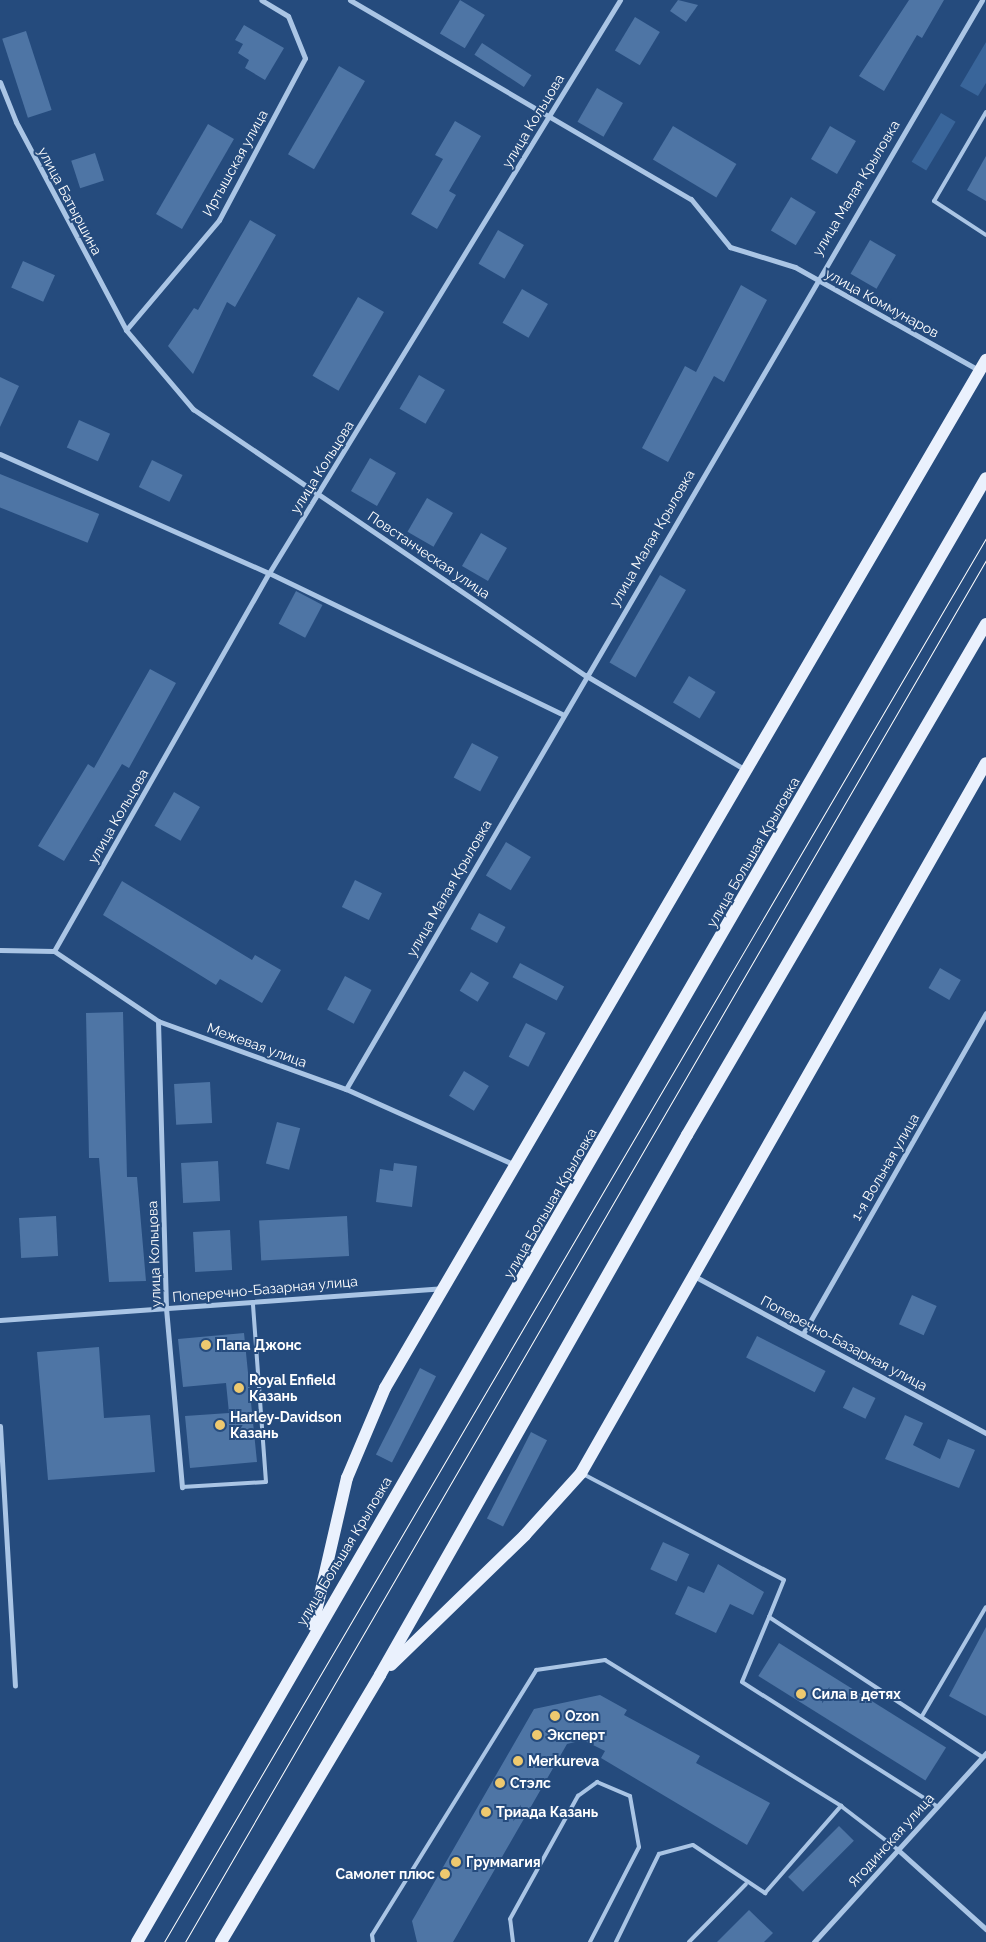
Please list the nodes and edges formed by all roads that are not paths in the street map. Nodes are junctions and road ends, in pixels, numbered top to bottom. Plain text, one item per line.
1 (261, 0) edge
2 (350, 0) edge
3 (620, 0) edge
4 (982, 0) edge
5 (0, 82) edge
6 (986, 112) edge
7 (550, 115) junction
8 (986, 235) edge
9 (815, 279) junction
10 (126, 330) junction
11 (983, 365) edge
12 (0, 454) edge
13 (986, 478) edge
14 (319, 494) junction
15 (268, 573) junction
16 (986, 624) edge
17 (585, 675) junction
18 (562, 714) junction
19 (986, 764) edge
20 (744, 769) junction
21 (0, 950) edge
22 (54, 951) junction
23 (986, 1013) edge
24 (158, 1021) junction
25 (346, 1089) junction
26 (513, 1164) junction
27 (691, 1275) junction
28 (442, 1288) junction
29 (253, 1303) junction
30 (166, 1308) junction
31 (0, 1320) edge
32 (804, 1332) junction
33 (0, 1426) edge
34 (986, 1433) edge
35 (581, 1473) junction
36 (182, 1486) joint
37 (986, 1607) edge
38 (769, 1618) junction
39 (311, 1636) junction
40 (380, 1675) junction
41 (15, 1686) dead end
42 (922, 1716) junction
43 (984, 1755) edge
44 (841, 1806) junction
45 (937, 1806) junction
46 (898, 1849) junction
47 (746, 1884) junction
48 (986, 1929) edge
49 (137, 1942) edge
50 (221, 1942) edge
51 (373, 1942) edge
52 (513, 1942) edge
53 (590, 1942) edge
54 (616, 1942) edge
55 (690, 1942) edge
56 (814, 1942) edge

1 - 10 street, Иртышская улица
2 - 7 street, улица Коммунаров
3 - 7 street, улица Кольцова
4 - 9 street, улица Малая Крыловка
5 - 10 street, улица Батыршина
6 - 8 lane
7 - 9 street, улица Коммунаров
7 - 14 street, улица Кольцова
9 - 11 street, улица Коммунаров
9 - 17 street, улица Малая Крыловка
10 - 14 street, Повстанческая улица
11 - 20 main road
12 - 15 street
13 - 39 main road, улица Большая Крыловка
14 - 15 street, улица Кольцова
14 - 17 street, Повстанческая улица
15 - 18 street
15 - 22 street, улица Кольцова
16 - 40 main road
17 - 18 street, улица Малая Крыловка
17 - 20 street, Повстанческая улица
18 - 25 street, улица Малая Крыловка
19 - 27 main road
20 - 26 main road
21 - 22 street
22 - 24 street, Межевая улица
23 - 32 street, 1-я Вольная улица
24 - 25 street, Межевая улица
24 - 30 street, улица Кольцова
25 - 26 street, Межевая улица
26 - 28 main road
27 - 32 street, Поперечно-Базарная улица
27 - 35 main road
28 - 29 street, Поперечно-Базарная улица
28 - 39 main road
29 - 30 street, Поперечно-Базарная улица
29 - 36 lane
30 - 31 street, Поперечно-Базарная улица
30 - 36 street, улица Кольцова
32 - 34 street, Поперечно-Базарная улица
33 - 41 street
35 - 38 lane
35 - 40 main road
37 - 42 lane
38 - 42 lane
38 - 45 lane
39 - 49 main road, улица Большая Крыловка
40 - 50 main road
42 - 43 lane
43 - 45 street, Ягодинская улица
44 - 46 lane
44 - 47 lane
44 - 51 lane
45 - 46 street, Ягодинская улица
46 - 48 street
46 - 56 street, Ягодинская улица
47 - 54 lane
47 - 55 lane
52 - 53 lane

